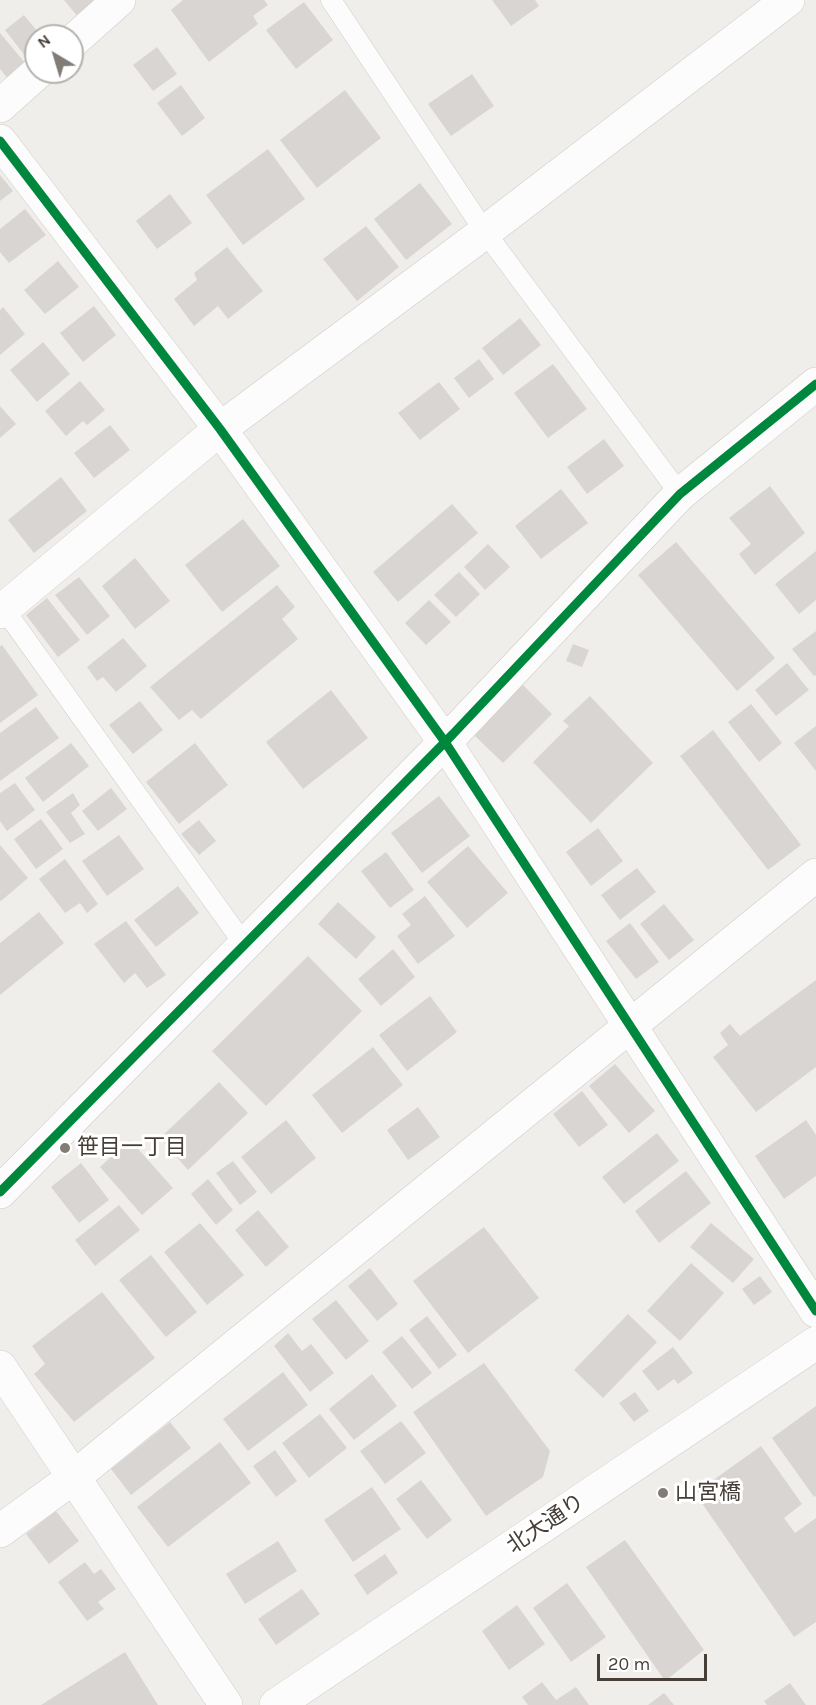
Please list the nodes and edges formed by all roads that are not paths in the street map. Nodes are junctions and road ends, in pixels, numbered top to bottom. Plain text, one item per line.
1 (119, 0) edge
2 (331, 0) edge
3 (788, 0) edge
4 (84, 31) edge
5 (25, 84) edge
6 (0, 106) edge
7 (0, 141) edge
8 (485, 232) junction
9 (816, 384) edge
10 (220, 429) junction
11 (680, 494) junction
12 (2, 610) edge
13 (445, 742) junction
14 (816, 875) edge
15 (244, 944) junction
16 (631, 1026) junction
17 (0, 1192) edge
18 (816, 1311) edge
19 (816, 1343) edge
20 (0, 1367) edge
21 (74, 1477) junction
22 (0, 1531) edge
23 (226, 1705) edge
24 (276, 1705) edge

1 - 4 street
2 - 8 lane
3 - 8 street
5 - 6 street
7 - 10 street
8 - 10 street
8 - 11 lane
9 - 11 street
10 - 12 street
10 - 13 street
11 - 13 street
12 - 15 lane
13 - 15 street
13 - 16 street
14 - 16 street
15 - 17 street
16 - 18 street
16 - 21 street
19 - 24 street, 北大通り
20 - 21 street
21 - 22 street
21 - 23 street

